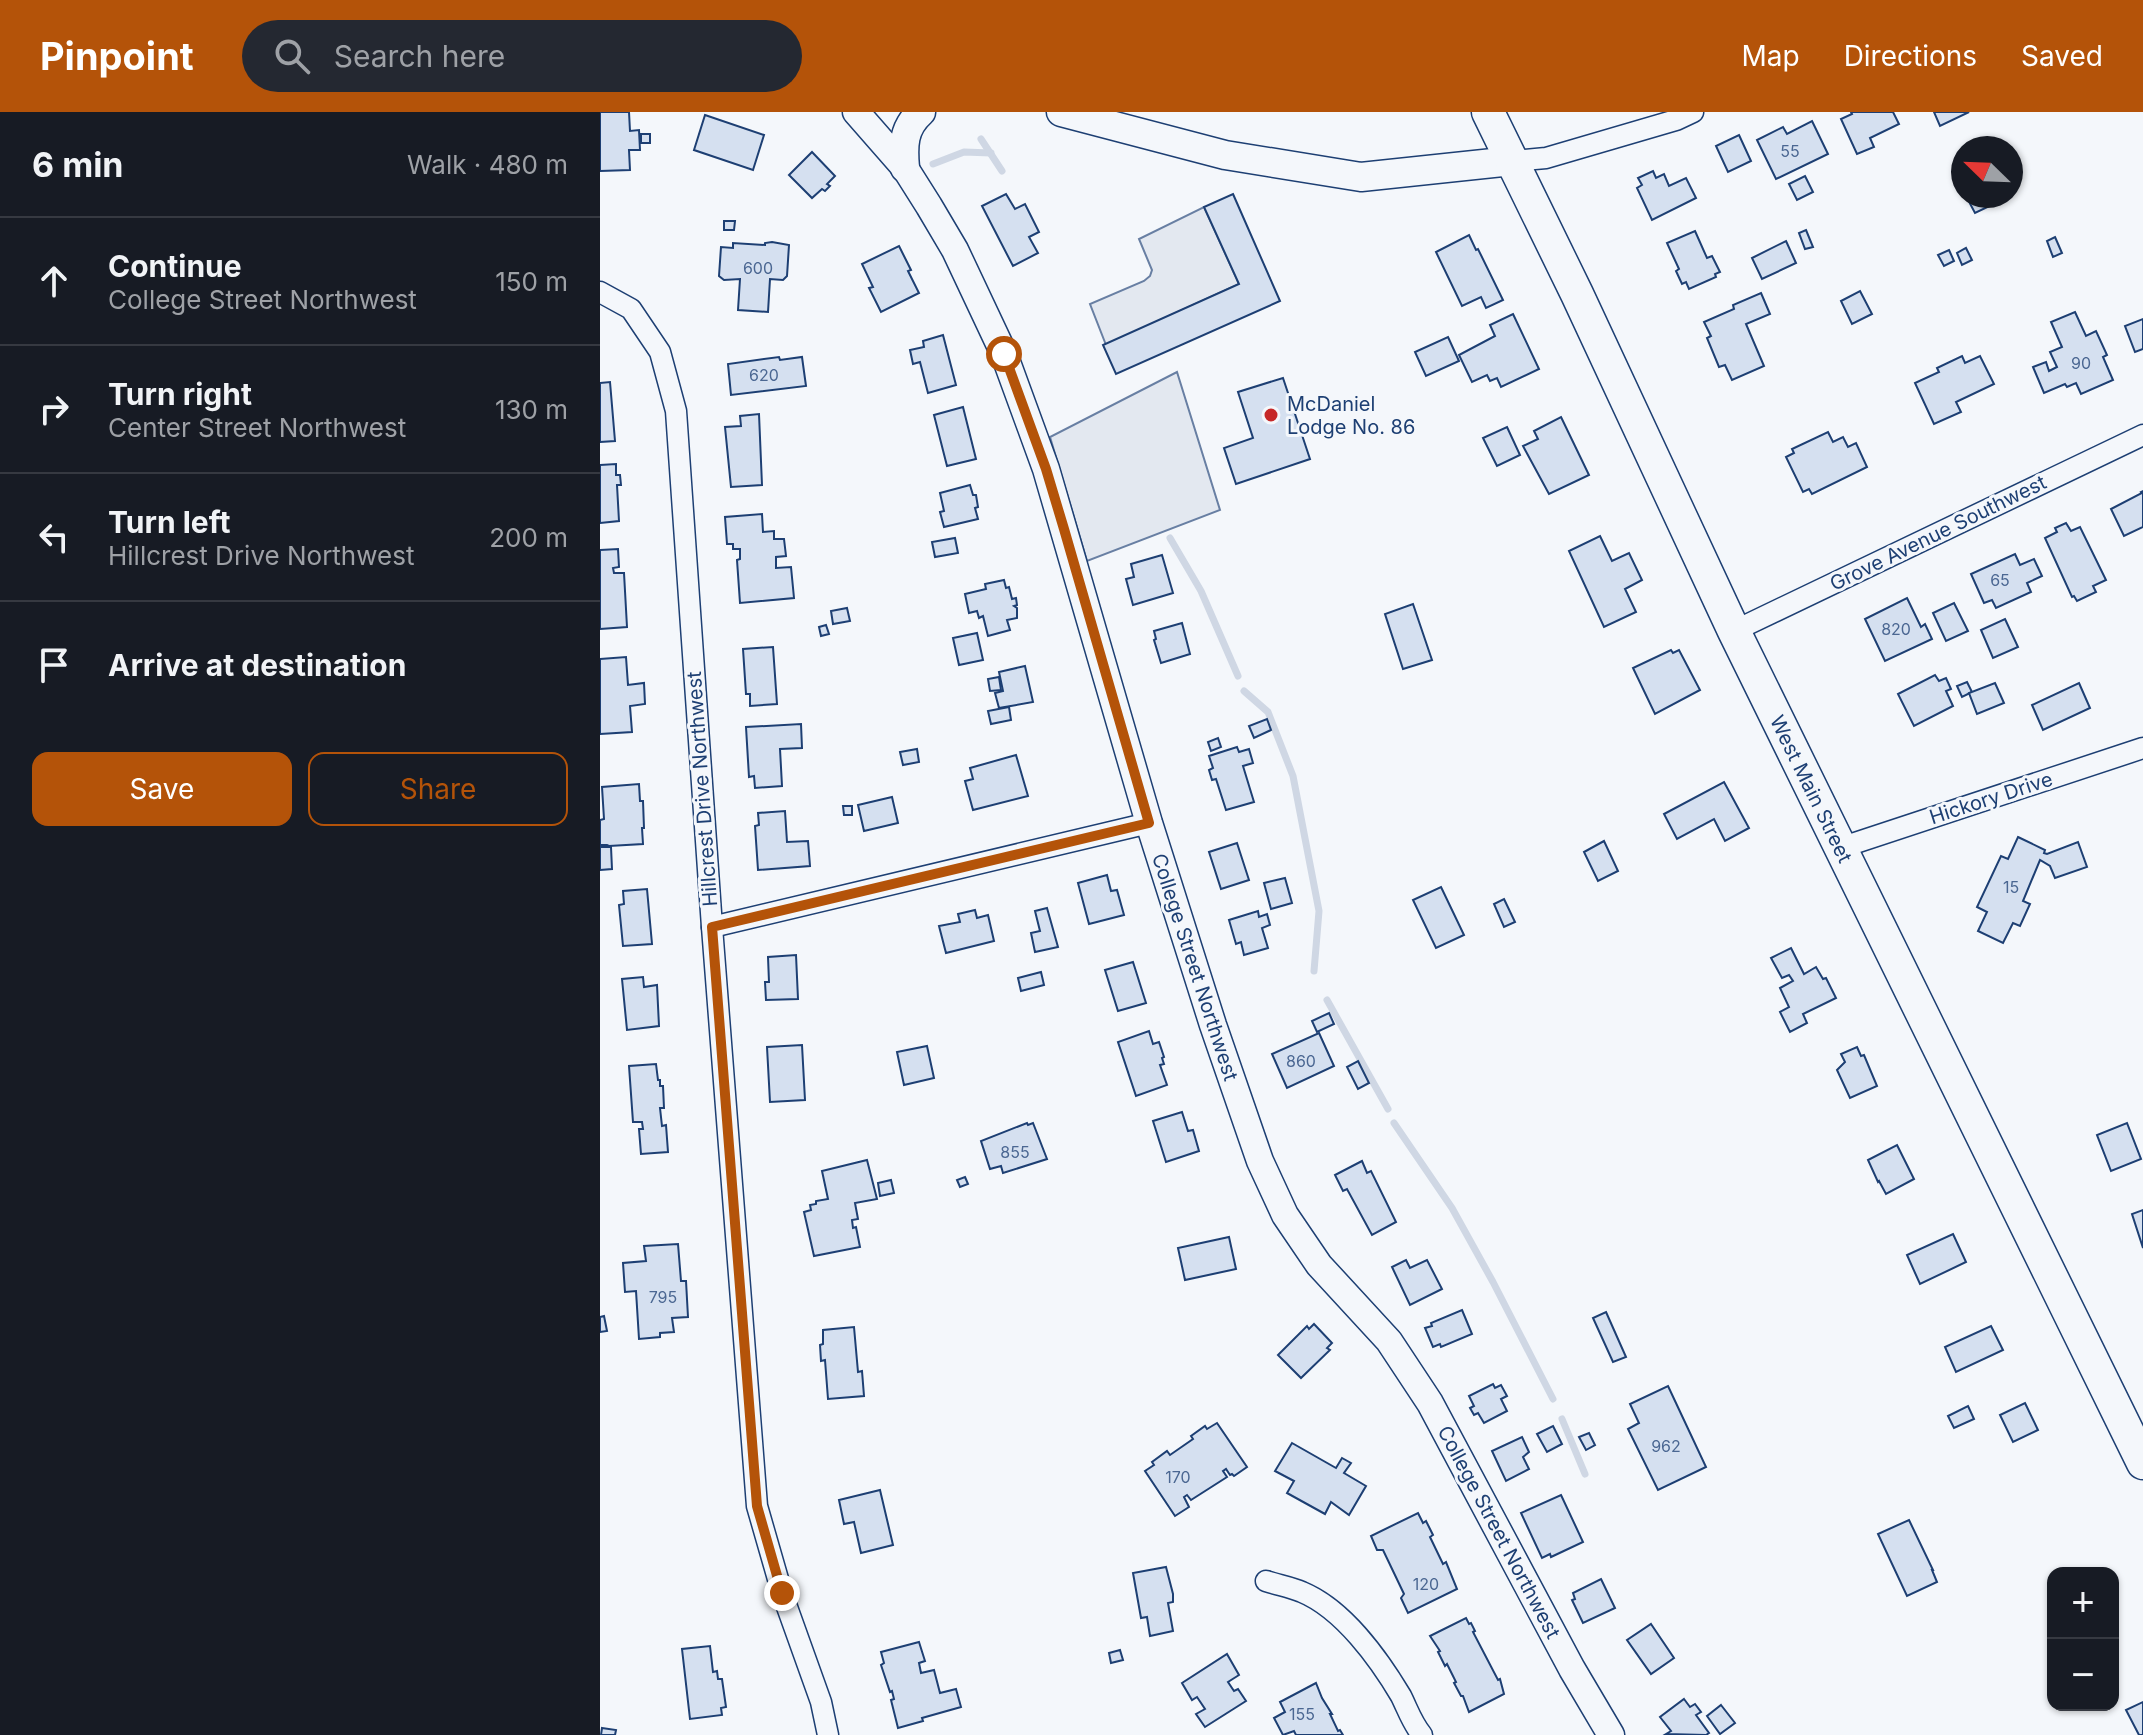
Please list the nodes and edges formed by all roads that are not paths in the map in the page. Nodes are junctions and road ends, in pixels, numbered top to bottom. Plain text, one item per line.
1 (856, 112) edge
2 (921, 112) edge
3 (1061, 112) edge
4 (1488, 112) edge
5 (1693, 112) edge
6 (1512, 161) junction
7 (905, 168) junction
8 (600, 292) edge
9 (2143, 435) edge
10 (1734, 631) junction
11 (2143, 748) edge
12 (1149, 823) junction
13 (1840, 848) junction
14 (712, 927) junction
15 (2132, 1416) edge
16 (2143, 1463) edge
17 (1266, 1581) dead end
18 (828, 1735) edge
19 (1422, 1735) edge
20 (1611, 1735) edge

1 - 7 street, College Street Northwest
2 - 7 main road
3 - 6 main road
4 - 6 main road, West Main Street
5 - 6 street
6 - 10 main road, West Main Street
7 - 12 street, College Street Northwest
8 - 14 street, Hillcrest Drive Northwest
9 - 10 street, Grove Avenue Southwest
10 - 13 main road, West Main Street
11 - 13 street, Hickory Drive
12 - 14 street
12 - 20 street, College Street Northwest
13 - 15 main road, West Main Street
14 - 18 street, Hillcrest Drive Northwest
15 - 16 main road, West Main Street
17 - 19 street

